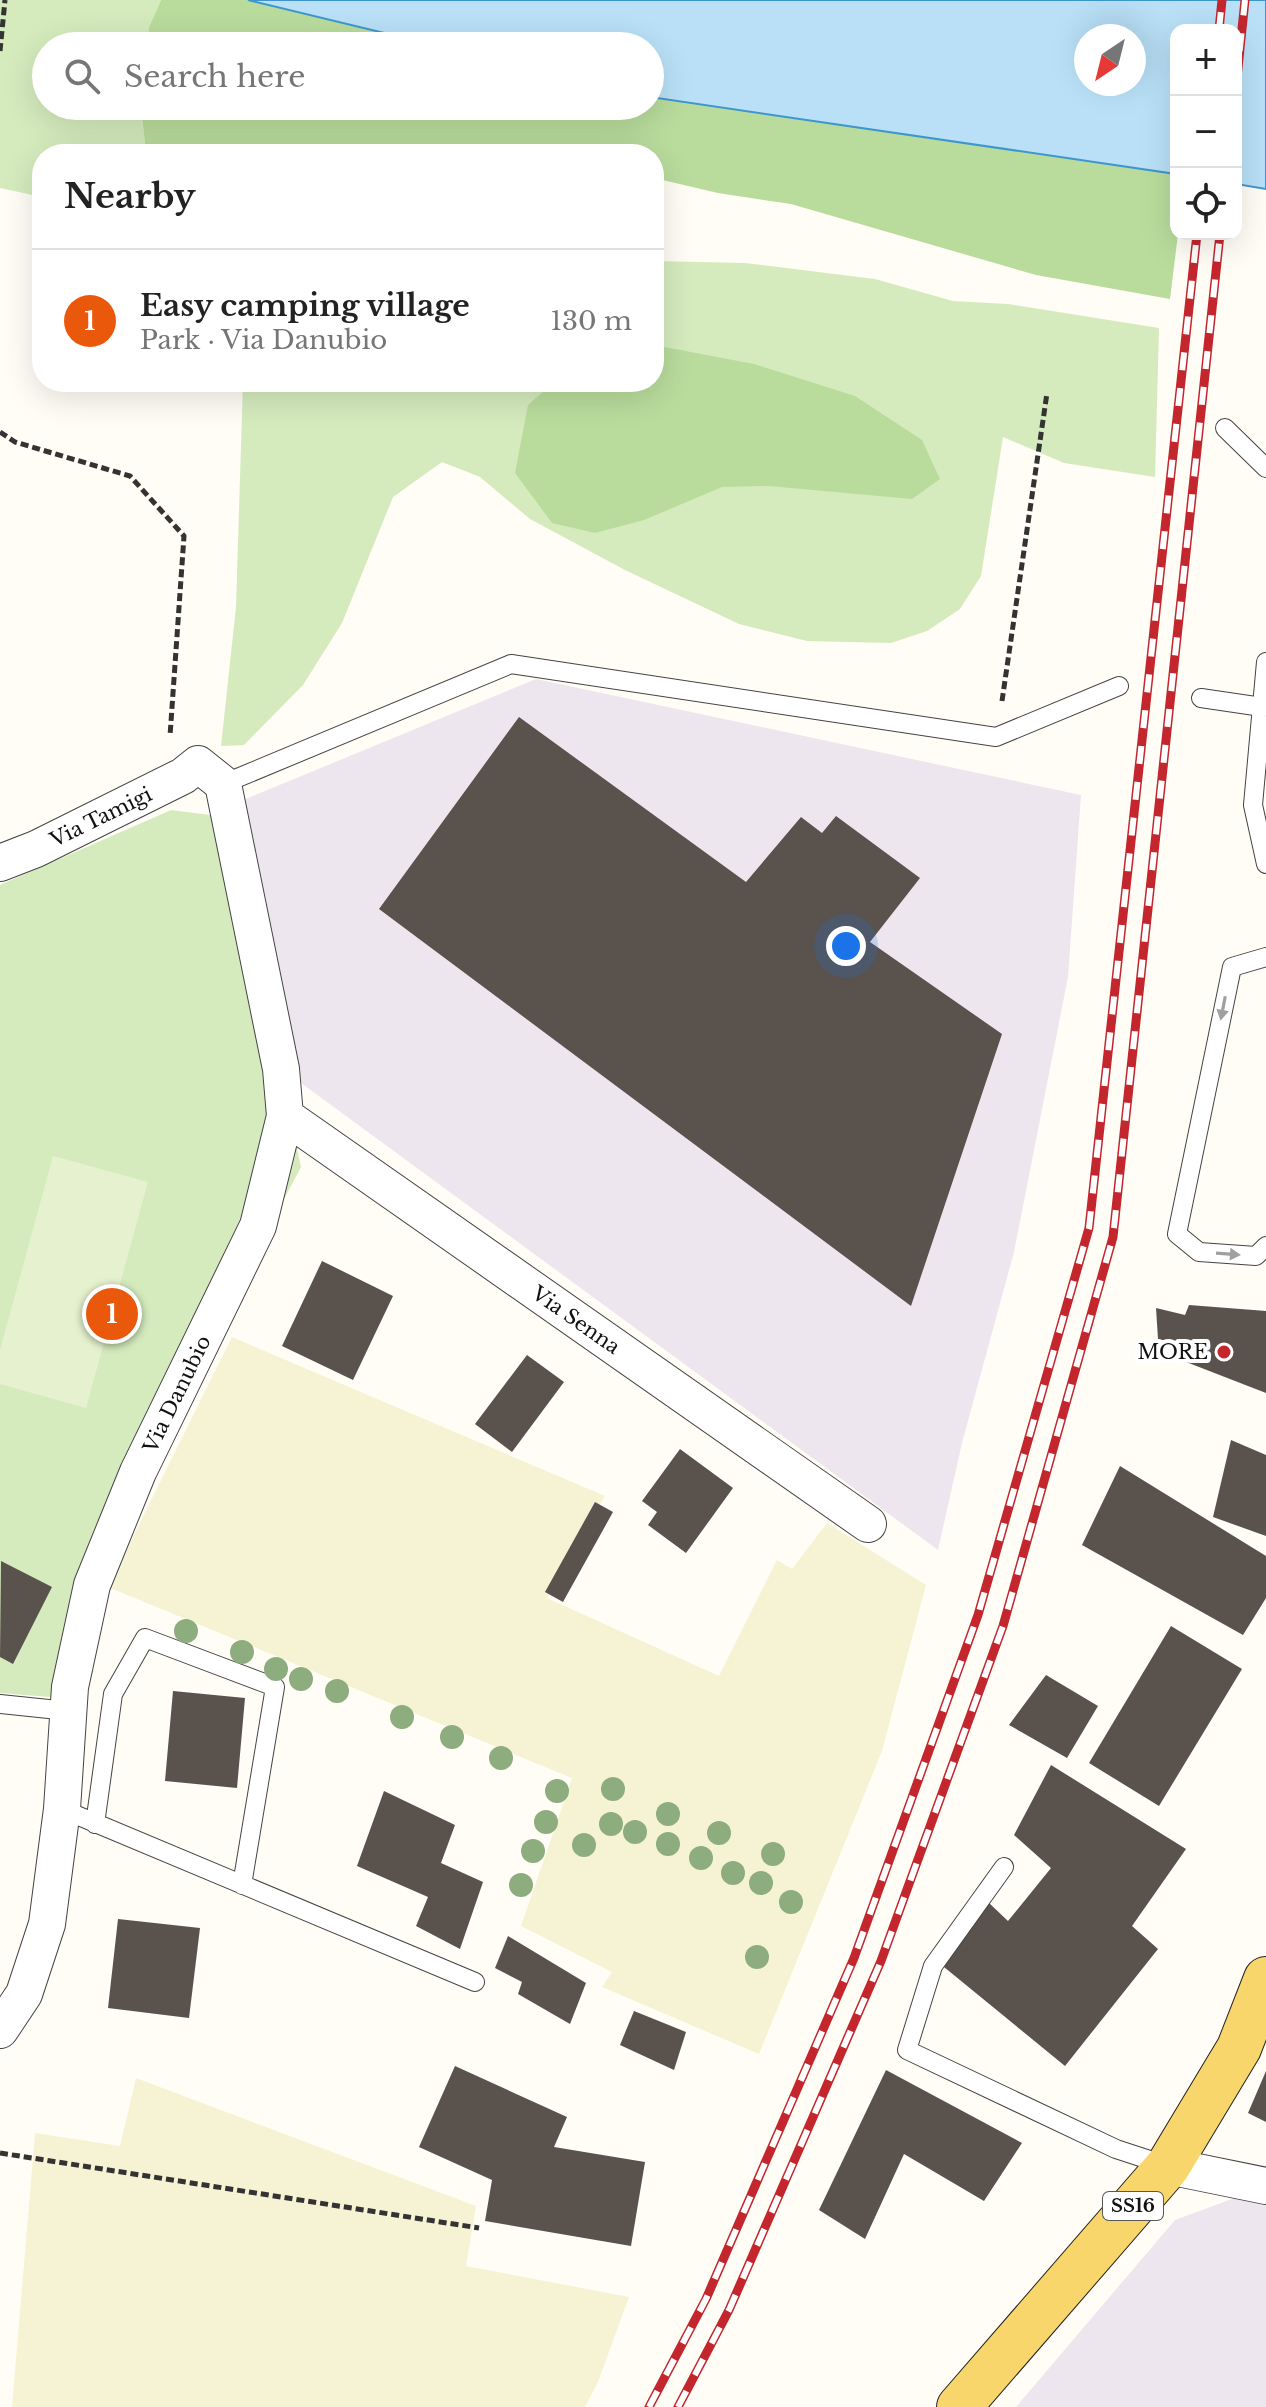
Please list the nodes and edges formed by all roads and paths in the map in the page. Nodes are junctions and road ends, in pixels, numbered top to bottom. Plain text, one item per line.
1 (5, 0) edge
2 (0, 51) edge
3 (1047, 393) dead end
4 (1225, 428) dead end
5 (0, 432) edge
6 (1266, 468) edge
7 (1266, 662) edge
8 (1119, 686) dead end
9 (1201, 698) dead end
10 (1262, 707) junction
11 (996, 737) junction
12 (170, 739) dead end
13 (211, 774) junction
14 (0, 863) edge
15 (1266, 864) edge
16 (1266, 957) edge
17 (285, 1116) junction
18 (1266, 1246) edge
19 (868, 1524) dead end
20 (0, 1704) edge
21 (68, 1711) junction
22 (62, 1809) junction
23 (95, 1824) junction
24 (1004, 1867) dead end
25 (242, 1885) junction
26 (1266, 1979) edge
27 (475, 1982) dead end
28 (0, 2030) edge
29 (0, 2153) edge
30 (1168, 2166) junction
31 (1266, 2186) edge
32 (479, 2228) dead end
33 (959, 2407) edge

1 - 2 path
3 - 11 path
4 - 6 lane
5 - 12 path
7 - 10 lane
8 - 11 lane
9 - 10 lane
10 - 15 lane
11 - 13 lane
13 - 14 street, Via Tamigi
13 - 17 street, Via Danubio
16 -> 18 lane
17 - 19 street, Via Senna
17 - 21 street, Via Danubio
20 - 21 lane
21 - 22 street, Via Danubio
22 - 23 lane
22 - 28 street, Via Danubio
23 - 25 lane
23 - 25 lane
24 - 30 lane
25 - 27 lane
26 - 30 main road, SS16
29 - 32 path
30 - 31 street
30 - 33 main road, SS16

